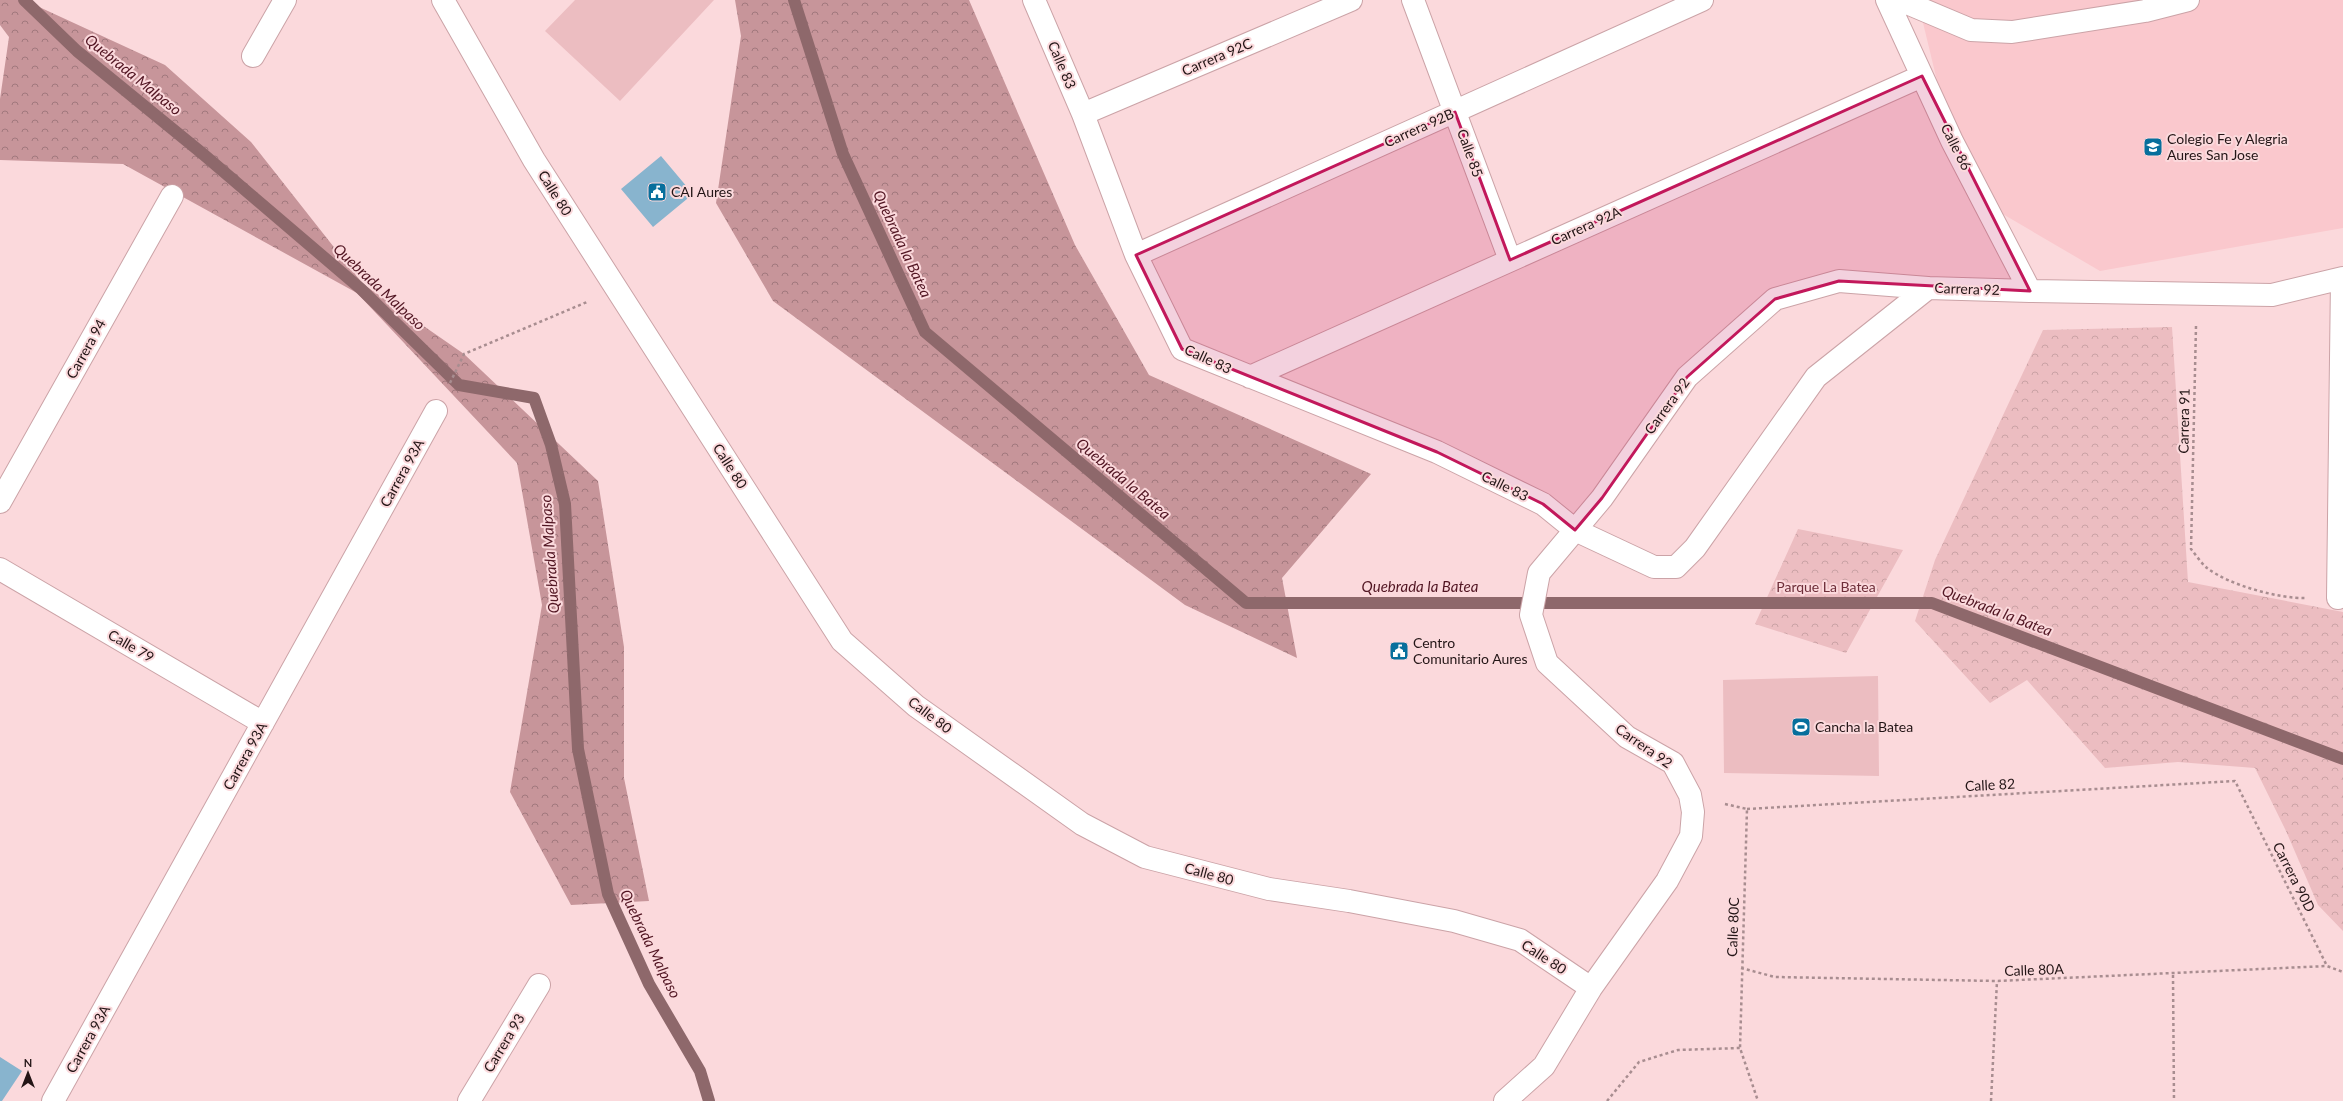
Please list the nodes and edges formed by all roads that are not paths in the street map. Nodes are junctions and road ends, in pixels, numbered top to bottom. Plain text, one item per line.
1 (285, 0) edge
2 (443, 0) edge
3 (1034, 0) edge
4 (1351, 0) edge
5 (1414, 0) edge
6 (1702, 0) edge
7 (1887, 0) edge
8 (1900, 0) edge
9 (2188, 0) edge
10 (253, 56) dead end
11 (1922, 76) junction
12 (1455, 112) junction
13 (1082, 114) junction
14 (172, 196) dead end
15 (1136, 256) junction
16 (1510, 260) junction
17 (2342, 278) edge
18 (1928, 288) junction
19 (2030, 291) junction
20 (1250, 377) junction
21 (436, 411) dead end
22 (0, 502) edge
23 (1575, 530) junction
24 (0, 569) edge
25 (2338, 598) road end
26 (263, 723) junction
27 (539, 985) dead end
28 (1591, 988) junction
29 (53, 1101) edge
30 (469, 1101) edge
31 (1506, 1101) edge

1 - 10 street
2 - 28 street, Calle 80
3 - 13 street, Calle 83
4 - 13 street, Carrera 92C
5 - 12 street, Calle 85
6 - 12 street, Carrera 92B
7 - 11 street, Calle 86
8 - 9 street
11 - 16 street, Carrera 92A
11 - 19 street, Calle 86
12 - 15 street, Carrera 92B
12 - 16 street, Calle 85
13 - 15 street, Calle 83
14 - 22 street, Carrera 94
15 - 20 street, Calle 83
16 - 20 street, Carrera 92A
17 - 19 street, Carrera 92
17 - 25 street
18 - 19 street, Carrera 92
18 - 23 street, Carrera 92
18 - 23 street, Calle 83
20 - 23 street, Calle 83
21 - 26 street, Carrera 93A
23 - 28 street, Carrera 92
24 - 26 street, Calle 79
26 - 29 street, Carrera 93A
27 - 30 street, Carrera 93
28 - 31 street

